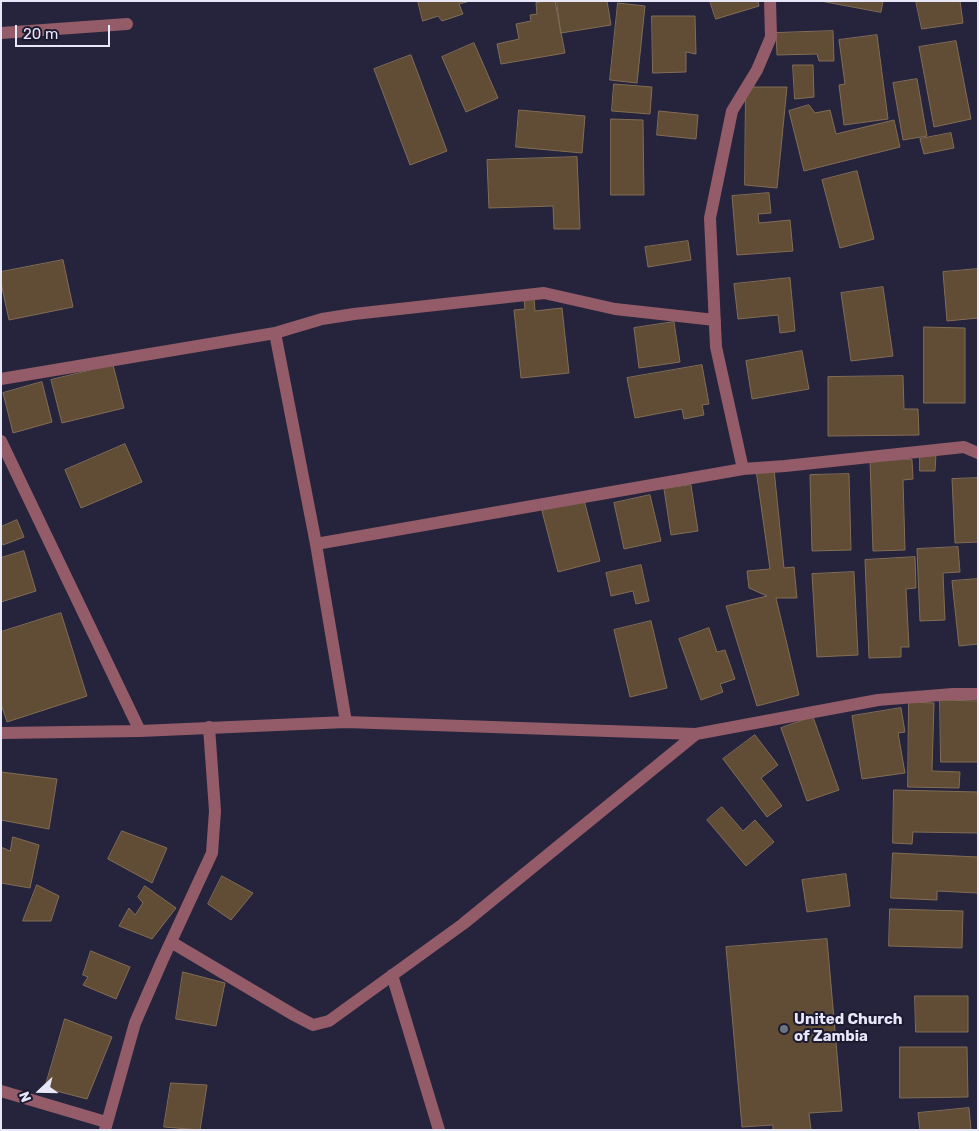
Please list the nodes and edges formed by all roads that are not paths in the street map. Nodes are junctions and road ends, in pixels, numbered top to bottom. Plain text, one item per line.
1 (770, 1) edge
2 (127, 24) dead end
3 (1, 34) edge
4 (715, 320) junction
5 (275, 333) junction
6 (1, 379) edge
7 (1, 441) edge
8 (978, 453) edge
9 (743, 469) junction
10 (316, 544) junction
11 (978, 694) edge
12 (346, 722) junction
13 (209, 727) junction
14 (140, 731) junction
15 (1, 733) edge
16 (696, 734) junction
17 (171, 942) junction
18 (392, 976) junction
19 (1, 1091) edge
20 (105, 1126) edge
21 (439, 1130) edge

1 - 4 street
2 - 3 street
4 - 5 street
4 - 9 street
5 - 6 street
5 - 10 street
7 - 14 street
8 - 9 street
9 - 10 street
10 - 12 street
11 - 16 street
12 - 13 street
12 - 16 street
13 - 14 street
13 - 17 street
14 - 15 street
16 - 18 street
17 - 18 street
17 - 20 street
18 - 21 street
19 - 20 street

